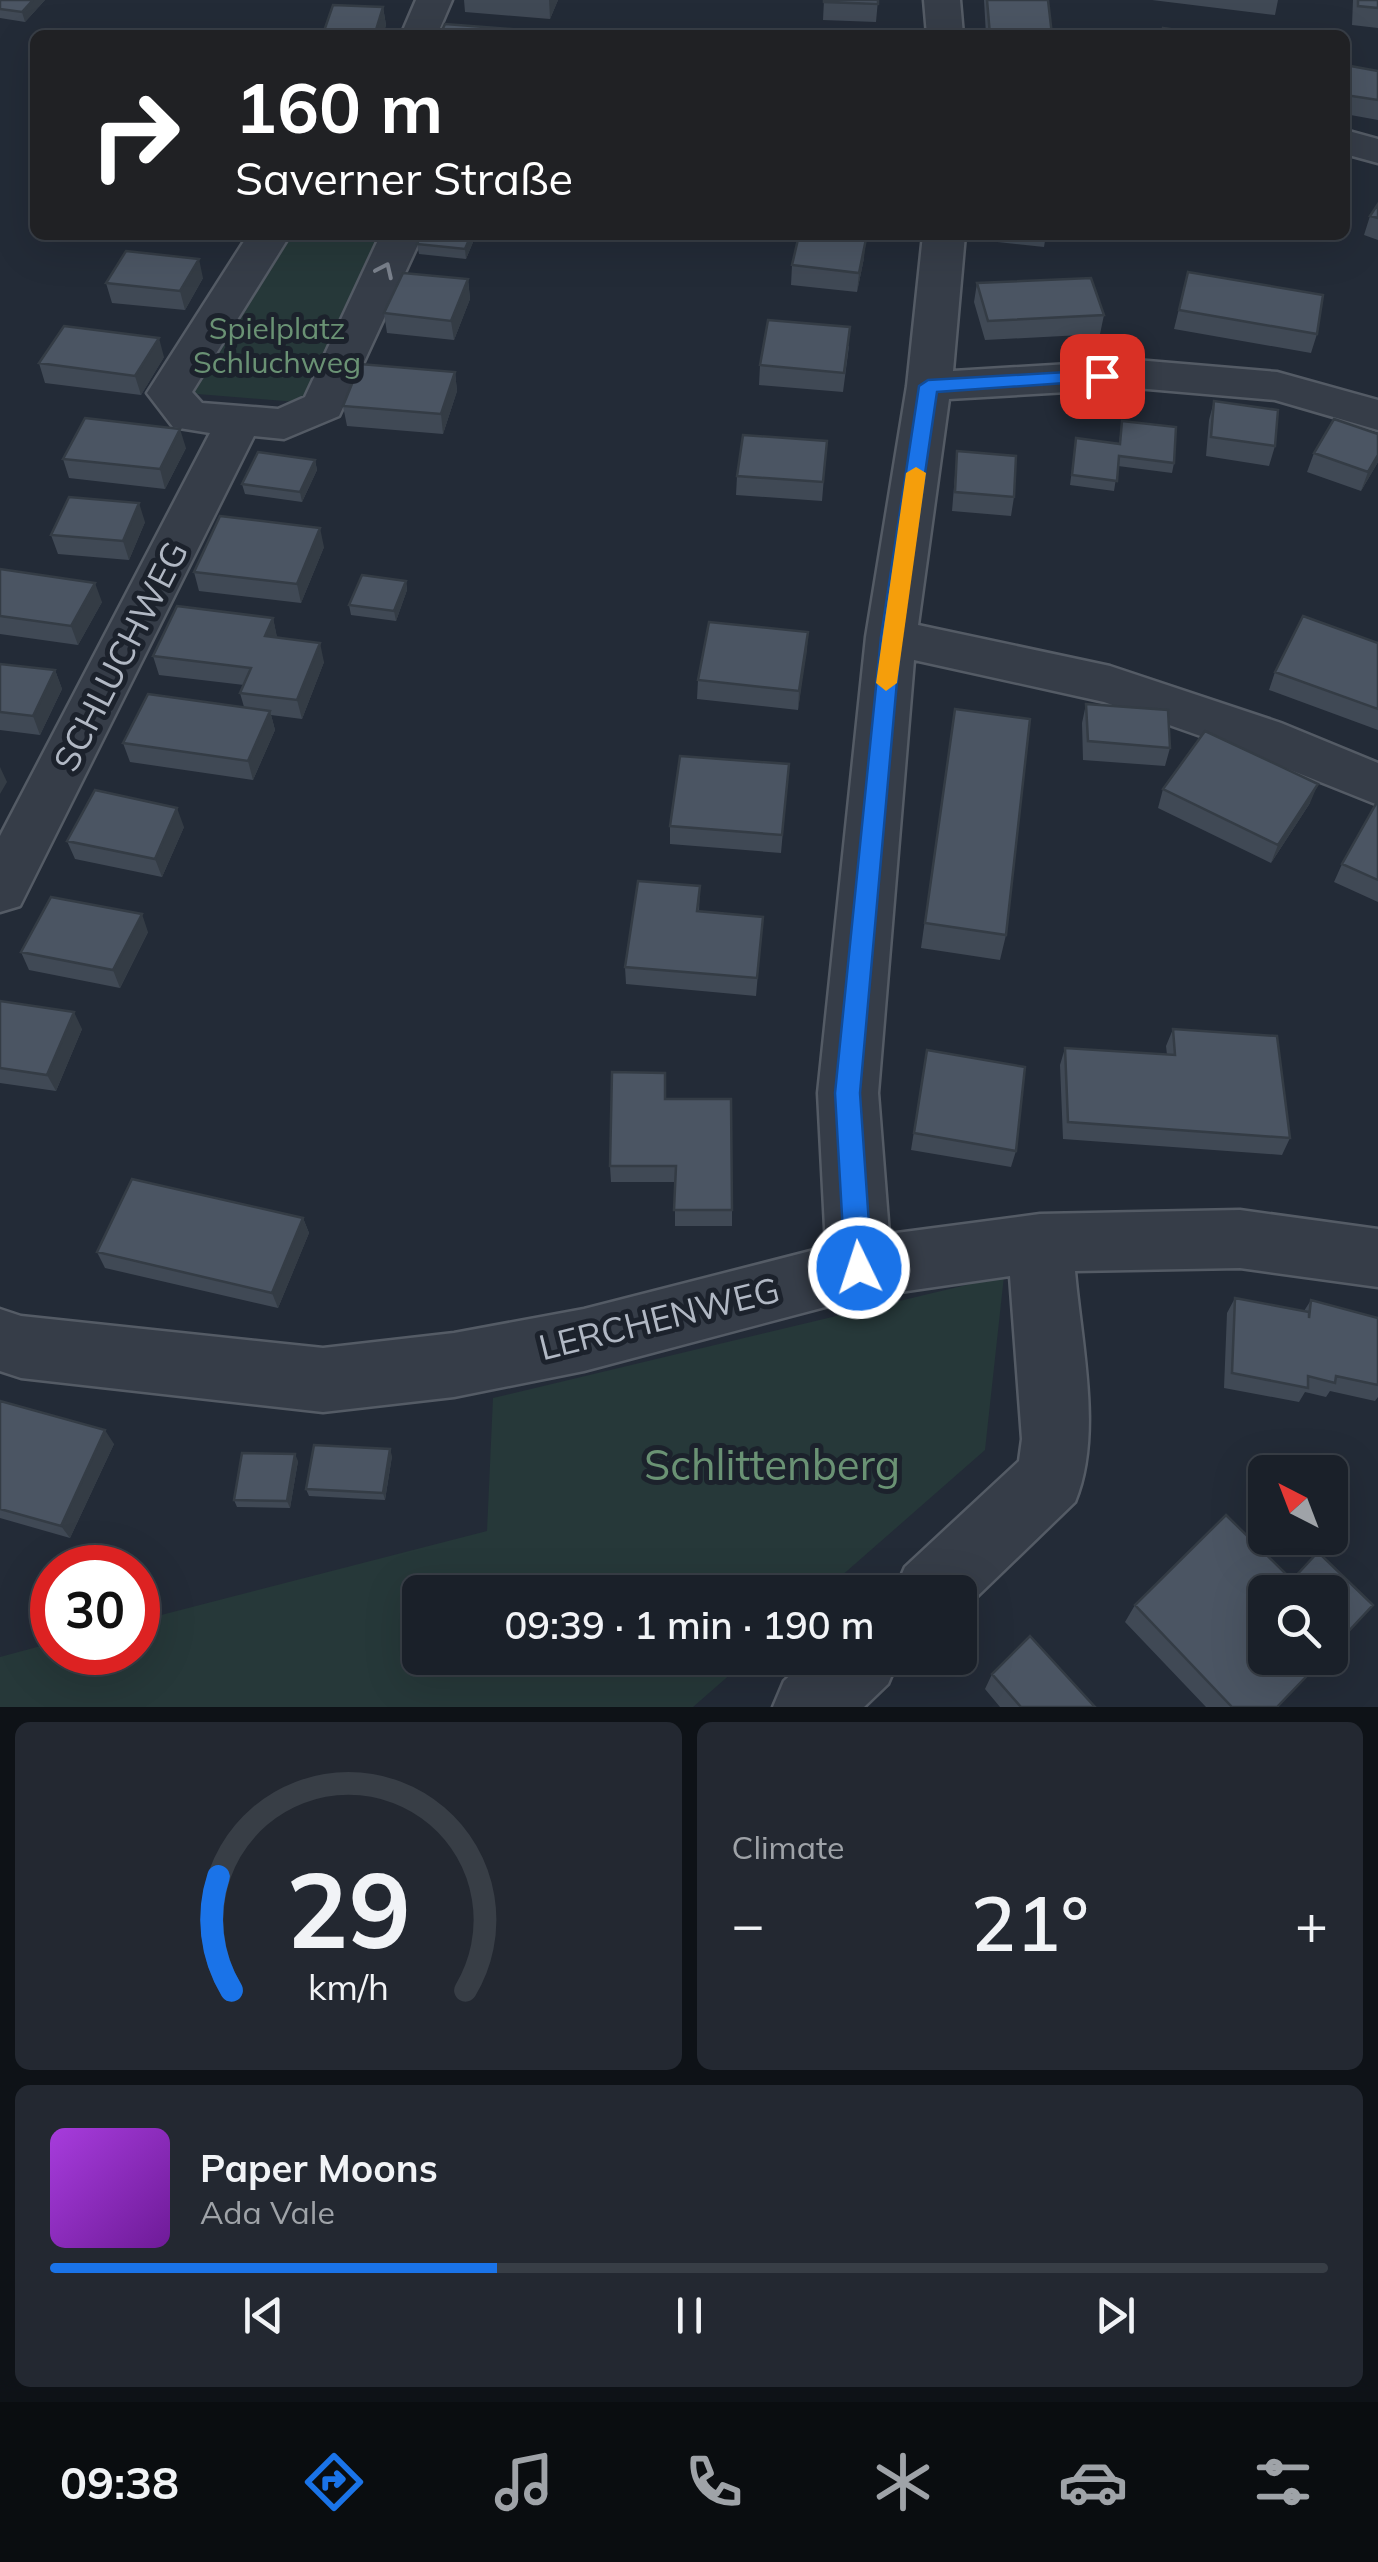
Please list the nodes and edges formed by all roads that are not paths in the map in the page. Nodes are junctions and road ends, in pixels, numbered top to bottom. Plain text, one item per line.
1 (434, 0) edge
2 (942, 0) edge
3 (421, 30) edge
4 (945, 30) edge
5 (1350, 144) edge
6 (1378, 152) edge
7 (266, 240) edge
8 (399, 240) edge
9 (943, 240) edge
10 (928, 386) junction
11 (1378, 415) edge
12 (239, 421) junction
13 (891, 637) junction
14 (1378, 785) edge
15 (0, 890) edge
16 (1040, 1243) junction
17 (1378, 1258) edge
18 (859, 1268) junction
19 (0, 1340) edge
20 (948, 1575) edge
21 (844, 1675) edge
22 (810, 1707) edge

1 - 3 street
2 - 4 street
5 - 6 street
7 - 12 street
12 -> 8 street
9 - 10 street
10 - 11 street
10 - 13 street
12 - 15 street, SCHLUCHWEG
13 - 14 street
13 - 18 street
16 - 17 street, LERCHENWEG
16 - 18 street, LERCHENWEG
16 - 20 street
18 - 19 street, LERCHENWEG
21 - 22 street

